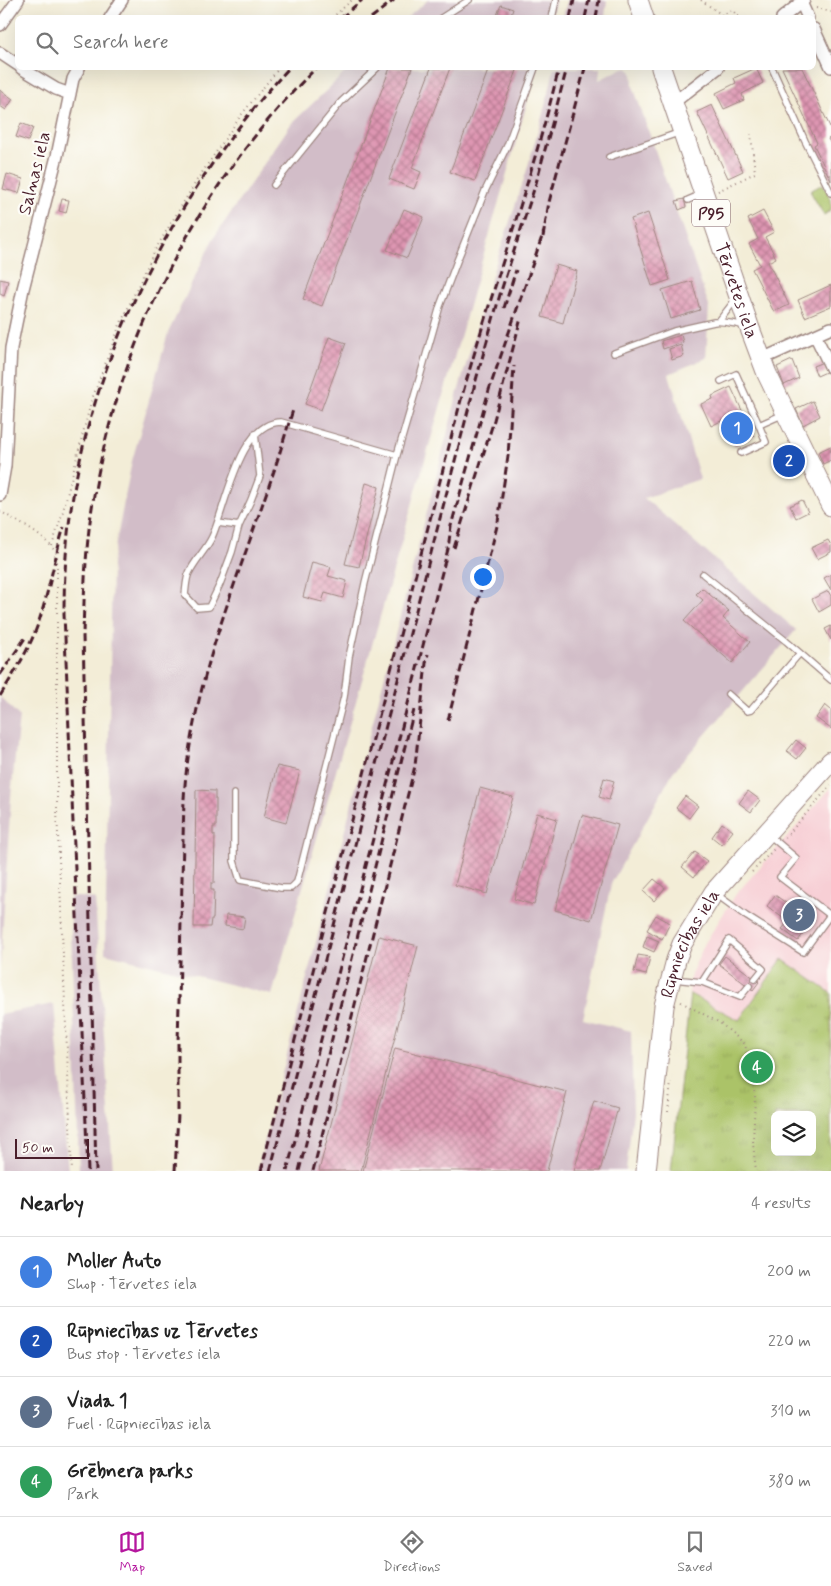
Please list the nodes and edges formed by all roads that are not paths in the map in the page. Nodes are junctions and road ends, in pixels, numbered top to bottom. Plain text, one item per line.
1 (18, 0) edge
2 (122, 0) edge
3 (470, 0) edge
4 (556, 0) edge
5 (638, 0) edge
6 (803, 1) edge
7 (112, 15) edge
8 (446, 15) edge
9 (553, 15) edge
10 (643, 15) edge
11 (786, 15) edge
12 (807, 15) edge
13 (0, 25) edge
14 (816, 33) edge
15 (0, 53) edge
16 (15, 63) edge
17 (831, 67) edge
18 (24, 70) edge
19 (78, 70) edge
20 (375, 70) edge
21 (534, 70) edge
22 (662, 70) edge
23 (715, 70) edge
24 (773, 70) edge
25 (70, 94) junction
26 (673, 103) junction
27 (683, 131) junction
28 (609, 157) dead end
29 (274, 185) dead end
30 (831, 193) edge
31 (739, 294) junction
32 (719, 321) junction
33 (749, 326) junction
34 (831, 328) edge
35 (815, 336) junction
36 (614, 353) dead end
37 (762, 359) junction
38 (831, 368) edge
39 (721, 381) dead end
40 (786, 414) junction
41 (759, 425) junction
42 (255, 434) junction
43 (741, 453) dead end
44 (397, 455) junction
45 (0, 496) edge
46 (831, 506) edge
47 (218, 523) junction
48 (239, 526) junction
49 (703, 574) dead end
50 (800, 653) junction
51 (831, 680) edge
52 (728, 694) dead end
53 (831, 761) edge
54 (234, 794) dead end
55 (767, 834) junction
56 (714, 892) junction
57 (671, 977) junction
58 (755, 979) dead end
59 (702, 982) junction
60 (748, 986) dead end
61 (646, 1171) edge

1 - 13 street
2 - 7 street
3 - 8 lane
4 - 9 lane
5 - 10 main road
6 - 11 street
6 - 12 street
14 - 17 street
15 - 16 street
18 - 25 street
19 - 25 street, Salnas iela
20 - 29 lane
21 - 44 lane
22 - 26 main road, Tērvetes iela / P95
23 - 26 street
24 - 30 lane
25 - 45 street, Salnas iela
26 - 27 main road, Tērvetes iela / P95
27 - 28 lane
27 - 31 main road, Tērvetes iela / P95
31 - 32 lane
31 - 33 main road, Tērvetes iela / P95
32 - 33 lane
32 - 36 lane
33 - 37 main road, Tērvetes iela / P95
34 - 35 street
35 - 37 street
35 - 38 street
37 - 40 main road, Tērvetes iela / P95
39 - 41 lane
40 - 41 lane
40 - 46 main road, Tērvetes iela / P95
41 - 43 lane
42 - 44 lane
42 - 47 lane
42 - 48 lane
44 - 54 lane
47 - 48 lane
47 - 48 lane
49 - 50 lane
50 - 51 lane
50 - 52 lane
53 - 55 main road, Rūpniecības iela
55 - 56 main road, Rūpniecības iela
55 - 56 lane
56 - 57 main road, Rūpniecības iela
57 - 59 lane
57 - 61 main road, Rūpniecības iela
58 - 59 lane
59 - 60 lane

